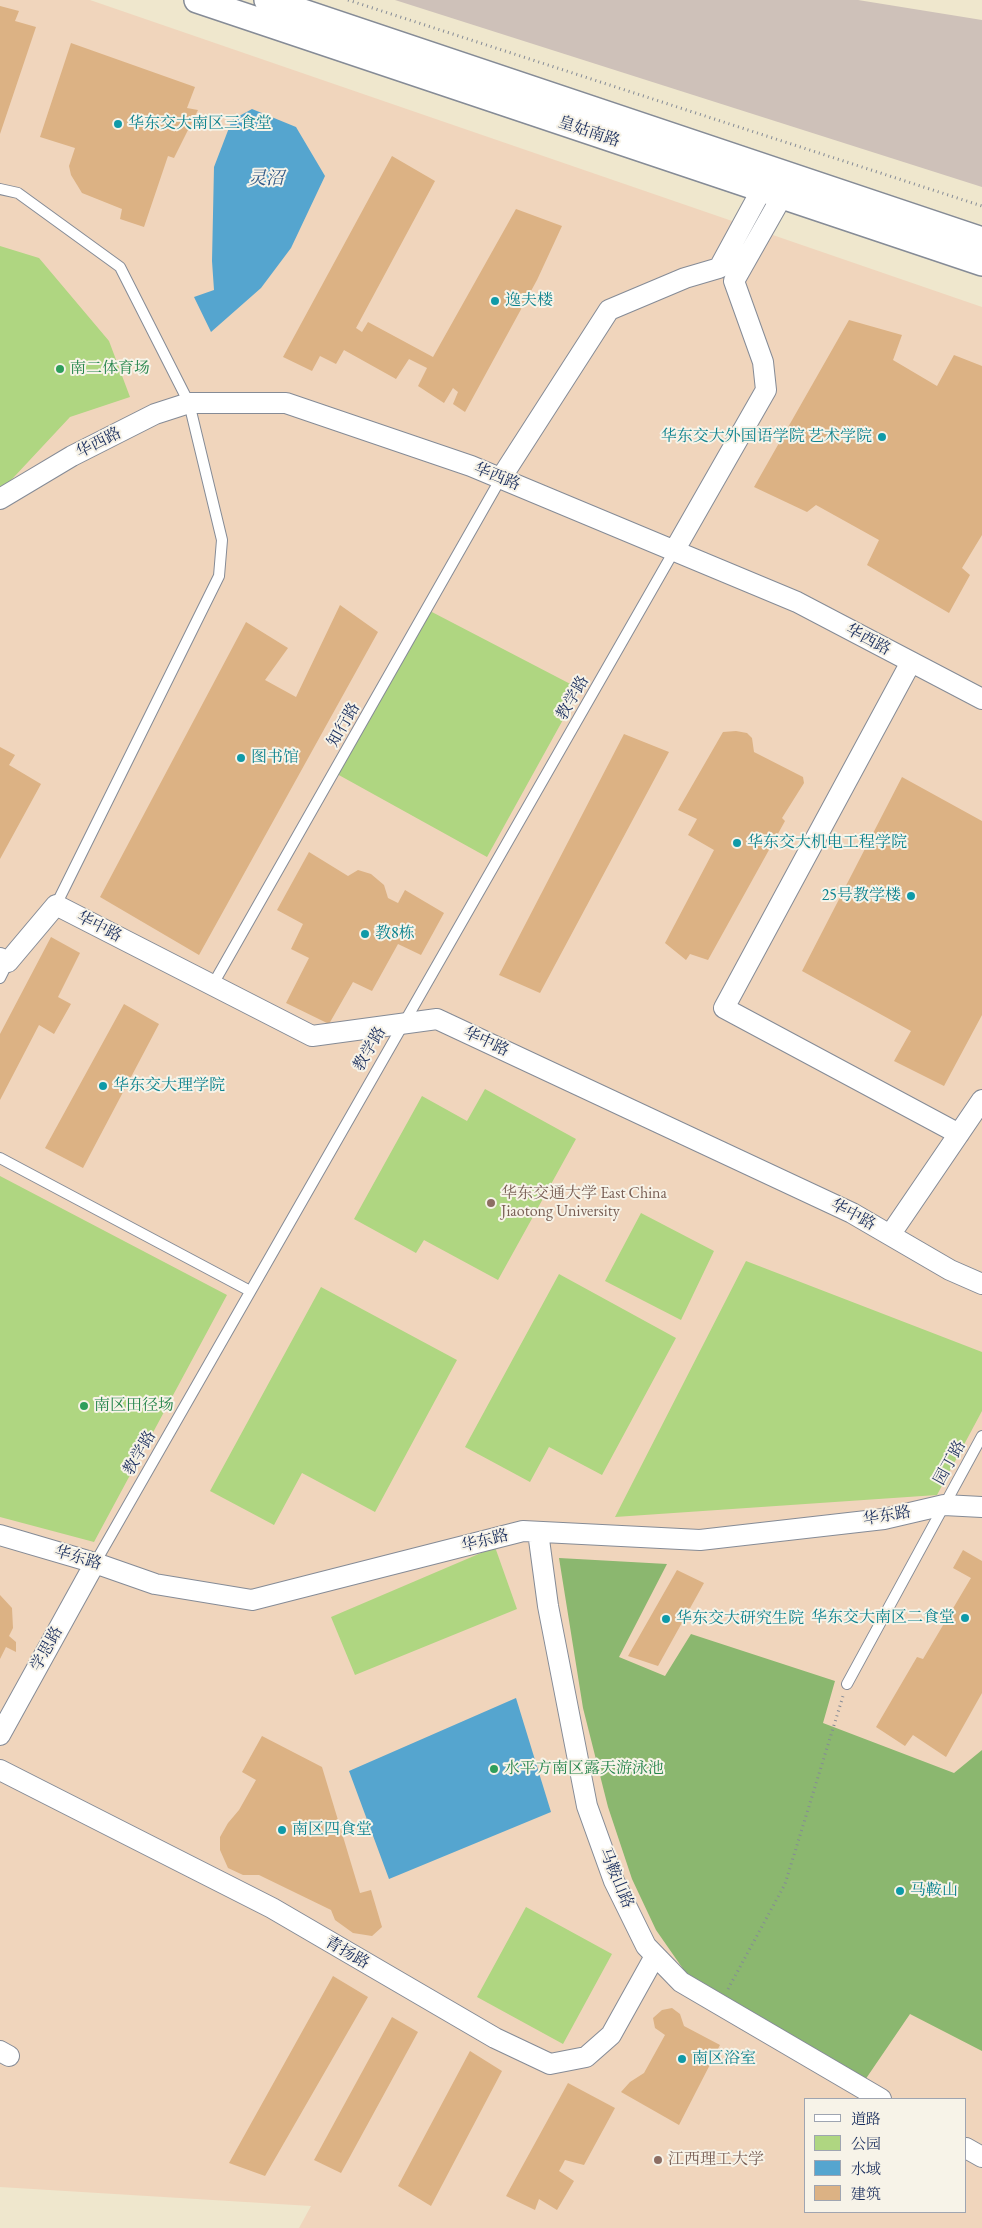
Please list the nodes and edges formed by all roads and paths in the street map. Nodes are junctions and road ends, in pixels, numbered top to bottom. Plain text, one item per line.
1 (197, 0) edge
2 (267, 0) edge
3 (348, 0) edge
4 (778, 183) junction
5 (0, 189) edge
6 (982, 206) edge
7 (982, 240) edge
8 (982, 264) edge
9 (189, 403) junction
10 (501, 478) junction
11 (0, 499) edge
12 (674, 551) junction
13 (911, 662) junction
14 (982, 699) edge
15 (56, 905) junction
16 (3, 966) edge
17 (212, 986) junction
18 (402, 1024) junction
19 (982, 1100) edge
20 (959, 1134) junction
21 (0, 1158) edge
22 (890, 1235) junction
23 (982, 1284) edge
24 (250, 1291) junction
25 (982, 1436) edge
26 (944, 1505) junction
27 (982, 1507) edge
28 (538, 1532) junction
29 (0, 1535) edge
30 (95, 1563) junction
31 (847, 1684) joint
32 (0, 1736) edge
33 (0, 1770) edge
34 (655, 1956) junction
35 (719, 2005) junction
36 (879, 2098) edge
37 (967, 2149) edge
38 (982, 2157) edge

1 - 4 street, 皇姑南路
2 - 4 street, 皇姑南路
3 - 6 path
4 - 7 street, 皇姑南路
4 - 8 street, 皇姑南路
4 - 10 street
4 - 12 street
5 - 9 lane
9 - 10 street, 华西路
9 - 11 street, 华西路
9 - 15 lane
10 - 12 street, 华西路
10 - 17 lane, 知行路
12 - 13 street, 华西路
12 - 18 lane, 教学路
13 - 14 street, 华西路
13 - 20 street
15 - 16 street
15 - 17 street, 华中路
17 - 18 street, 华中路
18 - 22 street, 华中路
18 - 24 lane, 教学路
19 - 20 street
20 - 22 street
21 - 24 lane
22 - 23 street, 华中路
24 - 30 lane, 教学路
25 - 26 lane, 园丁路
26 - 27 street, 华东路
26 - 28 street, 华东路
26 - 31 lane, 园丁路
28 - 30 street, 华东路
28 - 34 street, 马鞍山路
29 - 30 street, 华东路
30 - 32 street, 学思路
31 - 35 path
33 - 34 street, 青扬路
34 - 35 street, 马鞍山路
35 - 36 street, 马鞍山路
37 - 38 street

